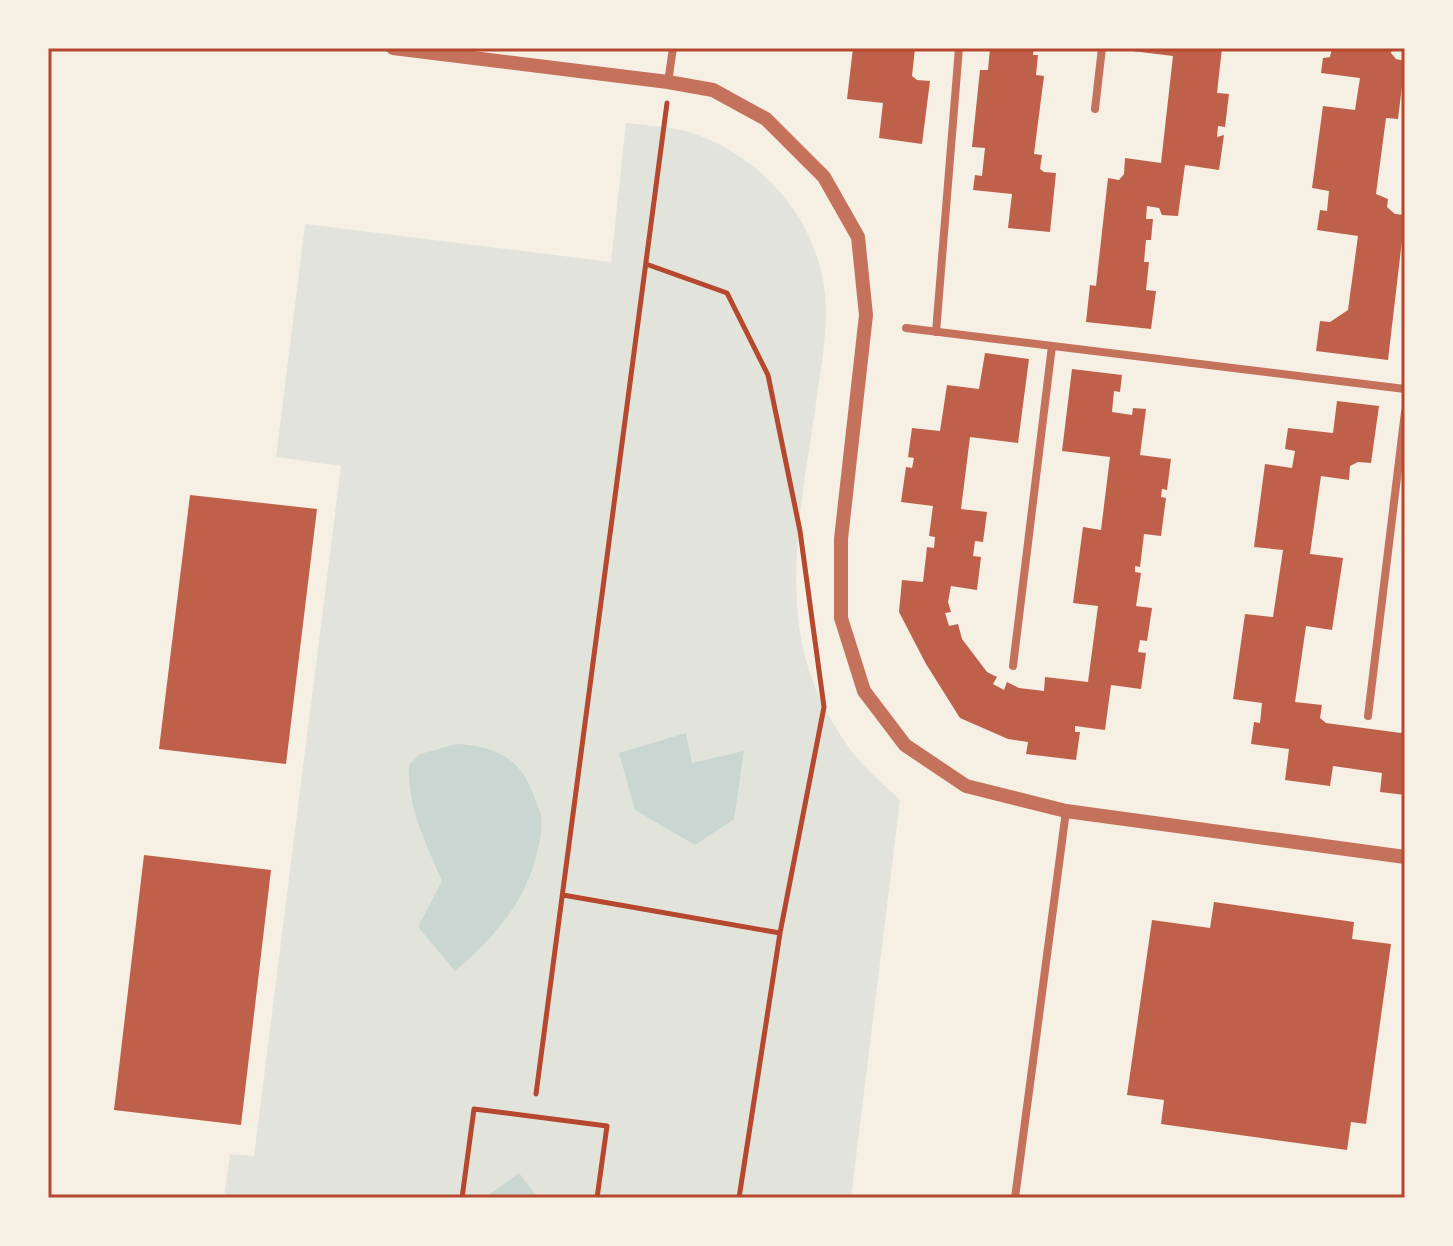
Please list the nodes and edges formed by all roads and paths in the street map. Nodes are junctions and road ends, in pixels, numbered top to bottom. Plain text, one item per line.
1 (393, 48) edge
2 (673, 48) edge
3 (959, 48) edge
4 (1102, 48) edge
5 (669, 82) junction
6 (1095, 109) dead end
7 (646, 264) junction
8 (906, 328) dead end
9 (936, 332) junction
10 (1052, 346) junction
11 (1405, 389) edge
12 (1405, 412) edge
13 (1013, 666) dead end
14 (1368, 716) dead end
15 (1066, 811) junction
16 (1405, 857) edge
17 (563, 895) junction
18 (780, 933) junction
19 (536, 1094) dead end
20 (462, 1198) edge
21 (597, 1198) edge
22 (739, 1198) edge
23 (1015, 1198) edge

1 - 5 street
2 - 5 street
3 - 9 street
4 - 6 street
5 - 7 path
5 - 15 street
7 - 17 path
7 - 18 path
8 - 9 street
9 - 10 street
10 - 11 street
10 - 13 street
12 - 14 street
15 - 16 street
15 - 23 street
17 - 18 path
17 - 19 path
18 - 22 path
20 - 21 path

